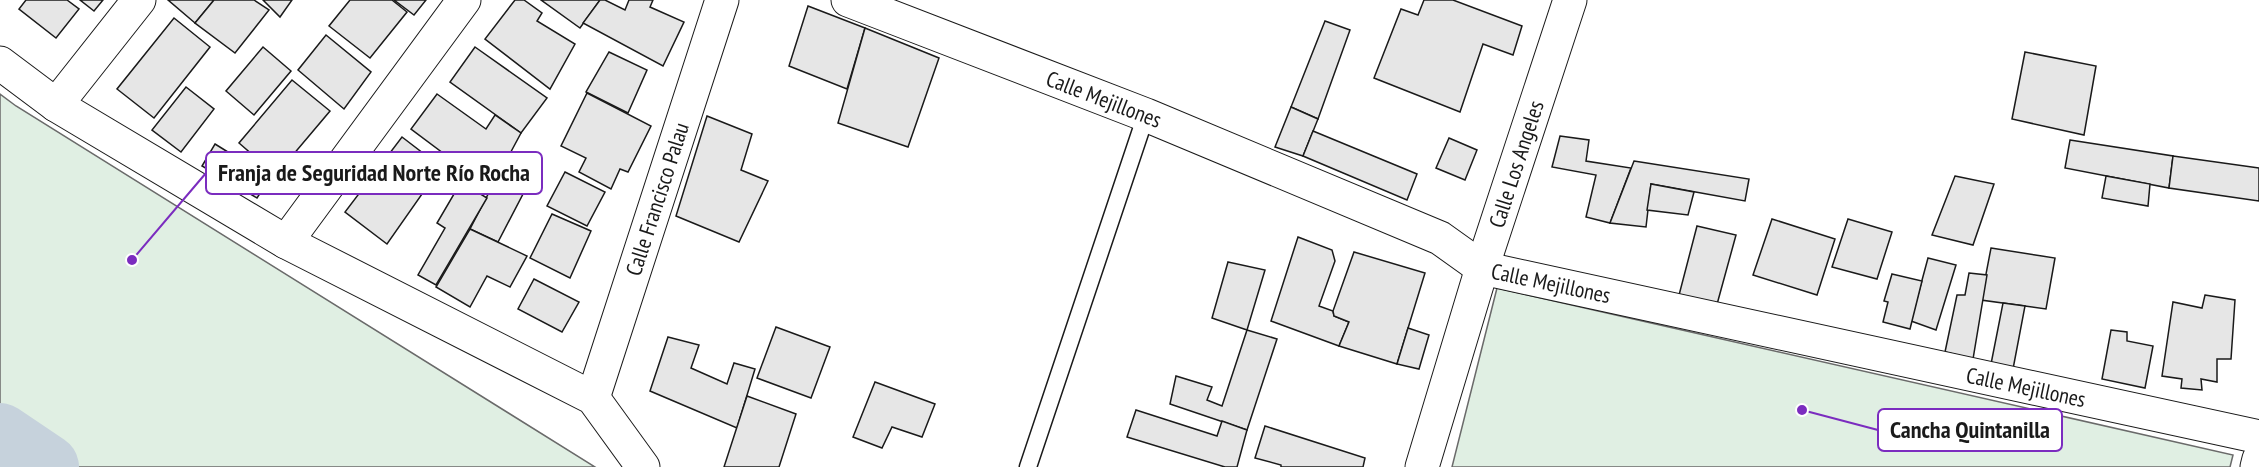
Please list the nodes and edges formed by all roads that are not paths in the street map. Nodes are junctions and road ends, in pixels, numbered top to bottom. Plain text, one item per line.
1 (139, 0) edge
2 (464, 0) edge
3 (722, 0) edge
4 (848, 0) edge
5 (1570, 0) edge
6 (0, 63) edge
7 (56, 105) junction
8 (1146, 115) junction
9 (285, 242) junction
10 (1482, 268) junction
11 (592, 398) junction
12 (2259, 438) edge
13 (2259, 459) edge
14 (643, 467) edge
15 (1028, 467) edge
16 (1422, 467) edge
17 (2257, 467) edge

1 - 7 street
2 - 9 street
3 - 11 street, Calle Francisco Palau
4 - 8 street, Calle Mejillones
5 - 10 street, Calle Los Angeles
6 - 7 street
7 - 9 street
8 - 10 street, Calle Mejillones
8 - 15 lane
9 - 11 street
10 - 12 street, Calle Mejillones
10 - 16 street, Calle Los Angeles
11 - 14 street
13 - 17 street

